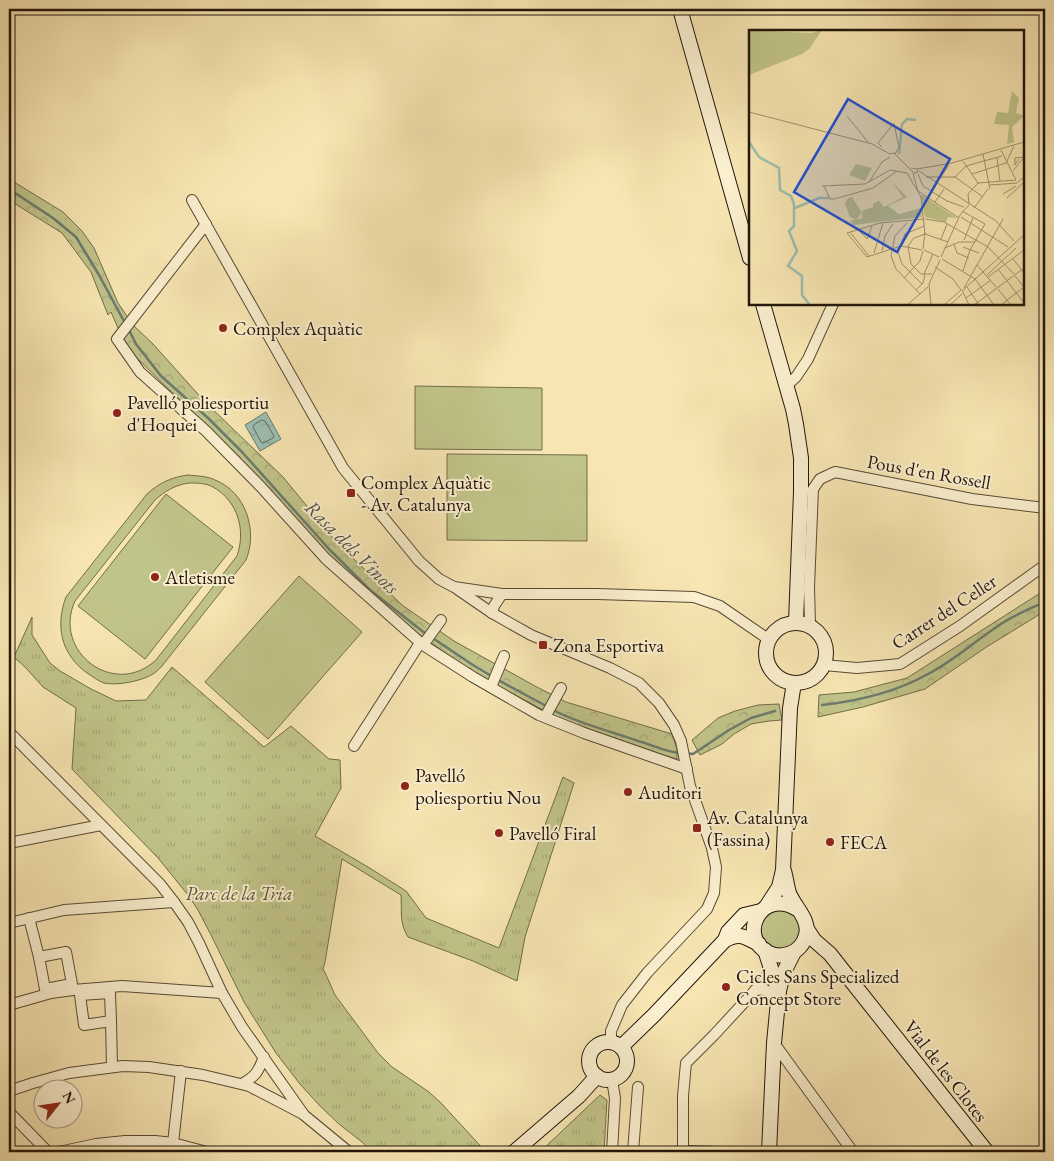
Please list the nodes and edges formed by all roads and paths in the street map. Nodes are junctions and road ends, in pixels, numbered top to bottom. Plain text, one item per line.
1 (680, 9) edge
2 (192, 200) dead end
3 (206, 224) junction
4 (749, 254) edge
5 (763, 305) edge
6 (833, 305) edge
7 (786, 386) junction
8 (1045, 508) edge
9 (1045, 565) edge
10 (454, 586) junction
11 (489, 592) junction
12 (502, 594) junction
13 (478, 604) junction
14 (492, 613) junction
15 (441, 620) dead end
16 (796, 622) junction
17 (810, 626) junction
18 (768, 639) junction
19 (422, 644) junction
20 (504, 656) dead end
21 (824, 665) junction
22 (794, 683) junction
23 (491, 687) junction
24 (561, 688) dead end
25 (546, 717) junction
26 (9, 732) edge
27 (354, 746) dead end
28 (687, 769) junction
29 (101, 825) junction
30 (9, 842) edge
31 (784, 870) junction
32 (174, 902) junction
33 (763, 909) junction
34 (797, 909) junction
35 (29, 918) junction
36 (9, 923) edge
37 (806, 929) junction
38 (725, 940) junction
39 (796, 951) junction
40 (764, 952) junction
41 (39, 957) dead end
42 (839, 966) junction
43 (755, 990) junction
44 (222, 993) junction
45 (778, 997) junction
46 (9, 1005) edge
47 (111, 1021) dead end
48 (774, 1043) junction
49 (616, 1045) junction
50 (264, 1057) junction
51 (112, 1067) junction
52 (181, 1071) junction
53 (604, 1078) junction
54 (242, 1084) junction
55 (638, 1087) dead end
56 (9, 1091) edge
57 (9, 1112) edge
58 (304, 1115) junction
59 (173, 1143) junction
60 (48, 1152) edge
61 (59, 1152) edge
62 (207, 1152) edge
63 (349, 1152) edge
64 (514, 1152) edge
65 (525, 1152) edge
66 (612, 1152) edge
67 (634, 1152) edge
68 (683, 1152) edge
69 (718, 1152) edge
70 (769, 1152) edge
71 (852, 1152) edge
72 (986, 1152) edge

1 - 4 main road
2 - 3 street
3 - 10 street
3 - 19 street
5 - 7 main road
6 - 7 street
7 - 16 main road
8 - 17 street, Pous d'en Rossell
9 - 21 street, Carrer del Celler
10 - 11 street
10 - 13 street
11 - 12 street
11 - 13 street
12 - 13 street
12 - 14 street
12 - 18 street
13 - 14 street
14 - 28 street
15 - 19 street
16 - 17 main road
16 - 18 main road
17 - 21 main road
18 - 22 main road
19 - 23 street
19 - 27 street
20 - 23 street
21 - 22 main road
22 - 31 main road
23 - 25 street
24 - 25 street
25 - 28 street
26 - 29 street
28 - 49 street
29 - 30 street
29 - 32 street
31 - 33 main road
31 - 34 main road
32 - 35 street
32 - 44 street
33 - 34 main road
33 - 38 main road
33 - 40 main road
34 - 37 main road
35 - 36 street
35 - 41 street
37 - 39 main road
37 - 42 main road, Vial de les Clotes
38 - 40 main road
38 - 49 main road
39 - 40 main road
39 - 42 main road, Vial de les Clotes
39 - 45 main road
40 - 43 street
40 - 45 main road
42 - 72 main road, Vial de les Clotes
43 - 45 street
43 - 68 street
44 - 46 street
44 - 50 street
45 - 48 main road
47 - 51 street
48 - 70 main road
48 - 71 street
49 - 53 main road
49 - 53 main road
50 - 54 street
50 - 58 street
51 - 52 street
51 - 56 street
52 - 54 street
52 - 59 street
53 - 64 main road
53 - 65 main road
53 - 66 street
54 - 58 street
55 - 67 street
57 - 60 street
58 - 63 street
59 - 61 street
59 - 62 street
68 - 69 street

